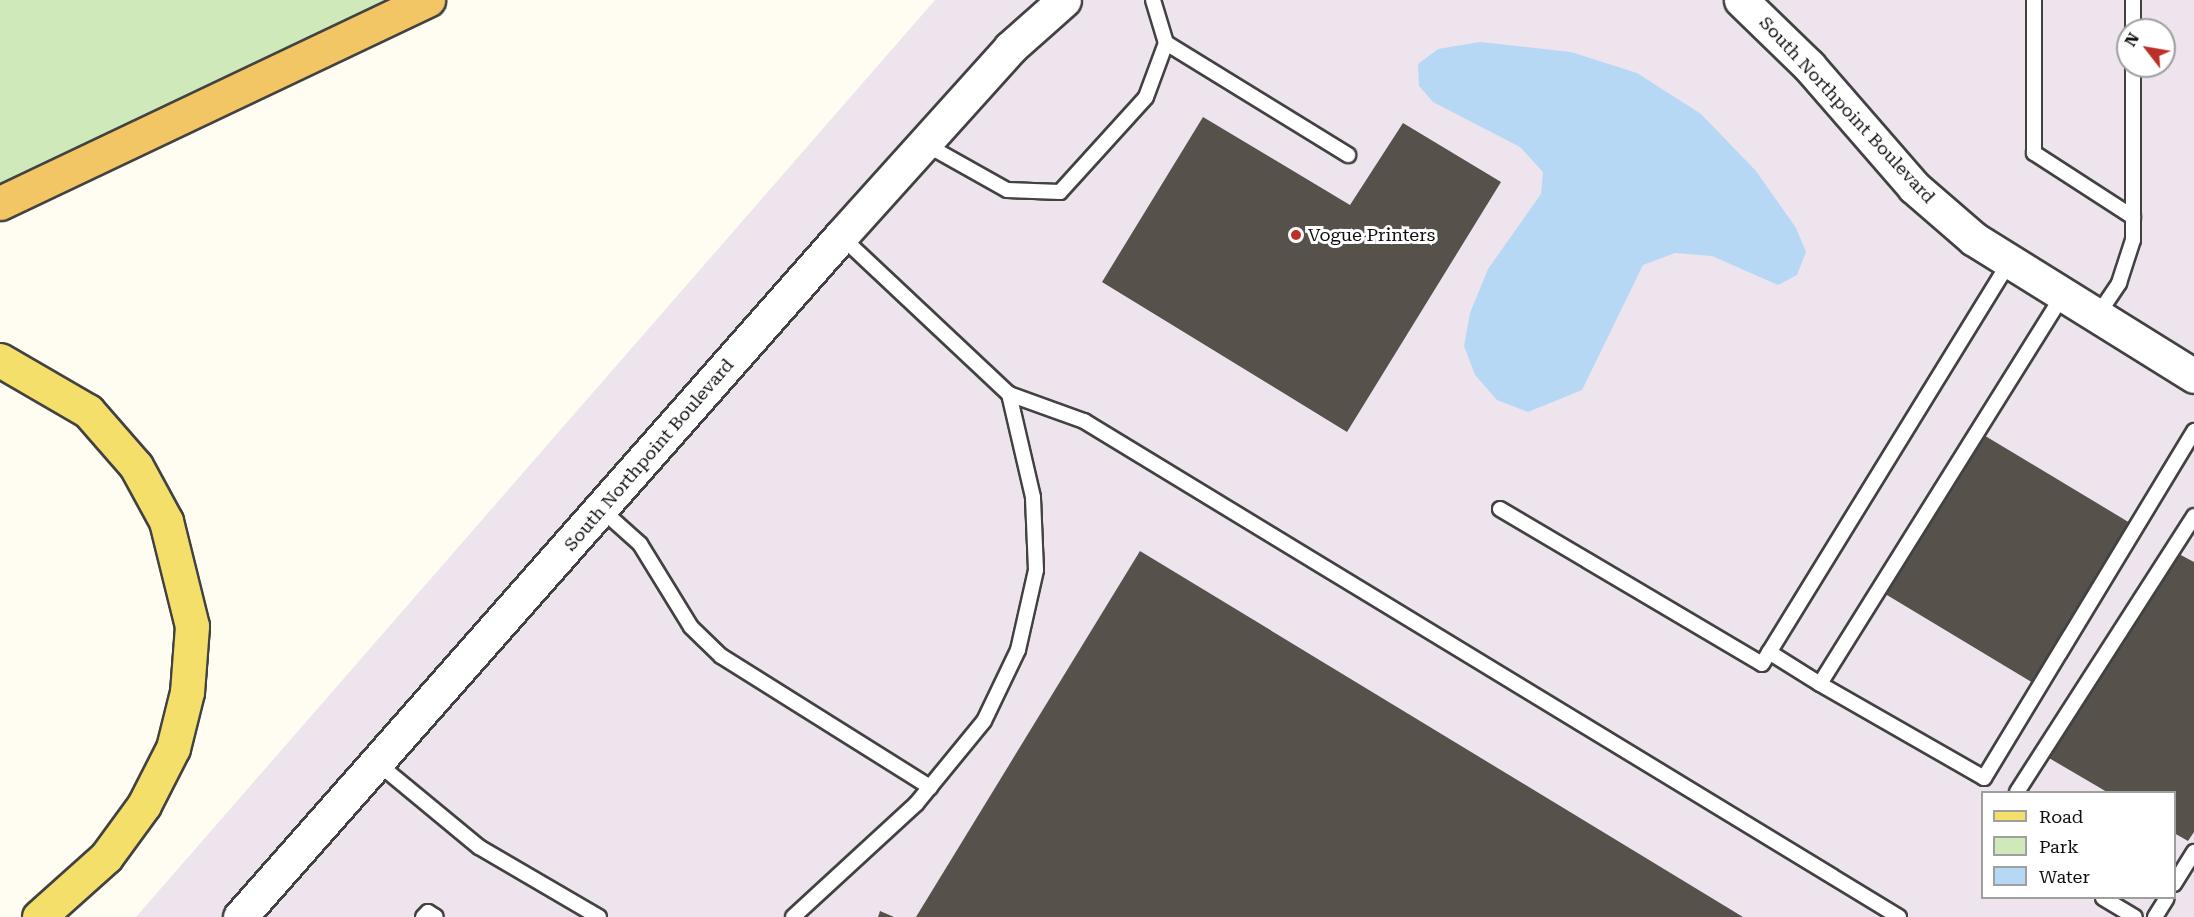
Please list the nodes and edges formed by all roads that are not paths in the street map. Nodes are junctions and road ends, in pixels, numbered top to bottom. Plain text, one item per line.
1 (428, 0) edge
2 (1064, 0) edge
3 (1153, 0) edge
4 (1741, 0) edge
5 (2034, 0) edge
6 (2133, 0) edge
7 (2133, 18) edge
8 (1166, 43) junction
9 (2133, 78) edge
10 (925, 144) junction
11 (1348, 155) dead end
12 (0, 203) edge
13 (2133, 217) junction
14 (841, 236) junction
15 (2009, 262) junction
16 (2061, 298) junction
17 (2095, 318) junction
18 (0, 360) edge
19 (2194, 376) edge
20 (1009, 394) junction
21 (2194, 431) edge
22 (1500, 509) dead end
23 (602, 510) junction
24 (2194, 516) edge
25 (1770, 652) junction
26 (1820, 684) junction
27 (375, 761) junction
28 (930, 787) junction
29 (2018, 791) edge
30 (2194, 852) edge
31 (2176, 882) edge
32 (2106, 899) edge
33 (2166, 899) edge
34 (39, 917) edge
35 (240, 917) edge
36 (423, 917) edge
37 (436, 917) edge
38 (598, 917) edge
39 (793, 917) edge
40 (1899, 917) edge
41 (2134, 917) edge
42 (2155, 917) edge

1 - 12 highway
2 - 10 street, South Northpoint Boulevard
3 - 8 lane
4 - 15 street, South Northpoint Boulevard
5 - 13 lane
6 - 7 lane
8 - 10 lane
8 - 11 lane
9 - 13 lane
10 - 14 street, South Northpoint Boulevard
13 - 17 lane
14 - 20 lane
14 - 23 street, South Northpoint Boulevard
15 - 16 street, South Northpoint Boulevard
15 - 25 lane
16 - 17 street, South Northpoint Boulevard
16 - 26 lane
17 - 19 street, South Northpoint Boulevard
18 - 34 main road
20 - 28 lane
20 - 40 lane
21 - 26 lane
22 - 25 lane
23 - 27 street, South Northpoint Boulevard
23 - 28 lane
24 - 29 lane
25 - 26 lane
27 - 35 street, South Northpoint Boulevard
27 - 38 lane
28 - 39 lane
30 - 31 lane
32 - 41 lane
33 - 42 lane
36 - 37 lane

